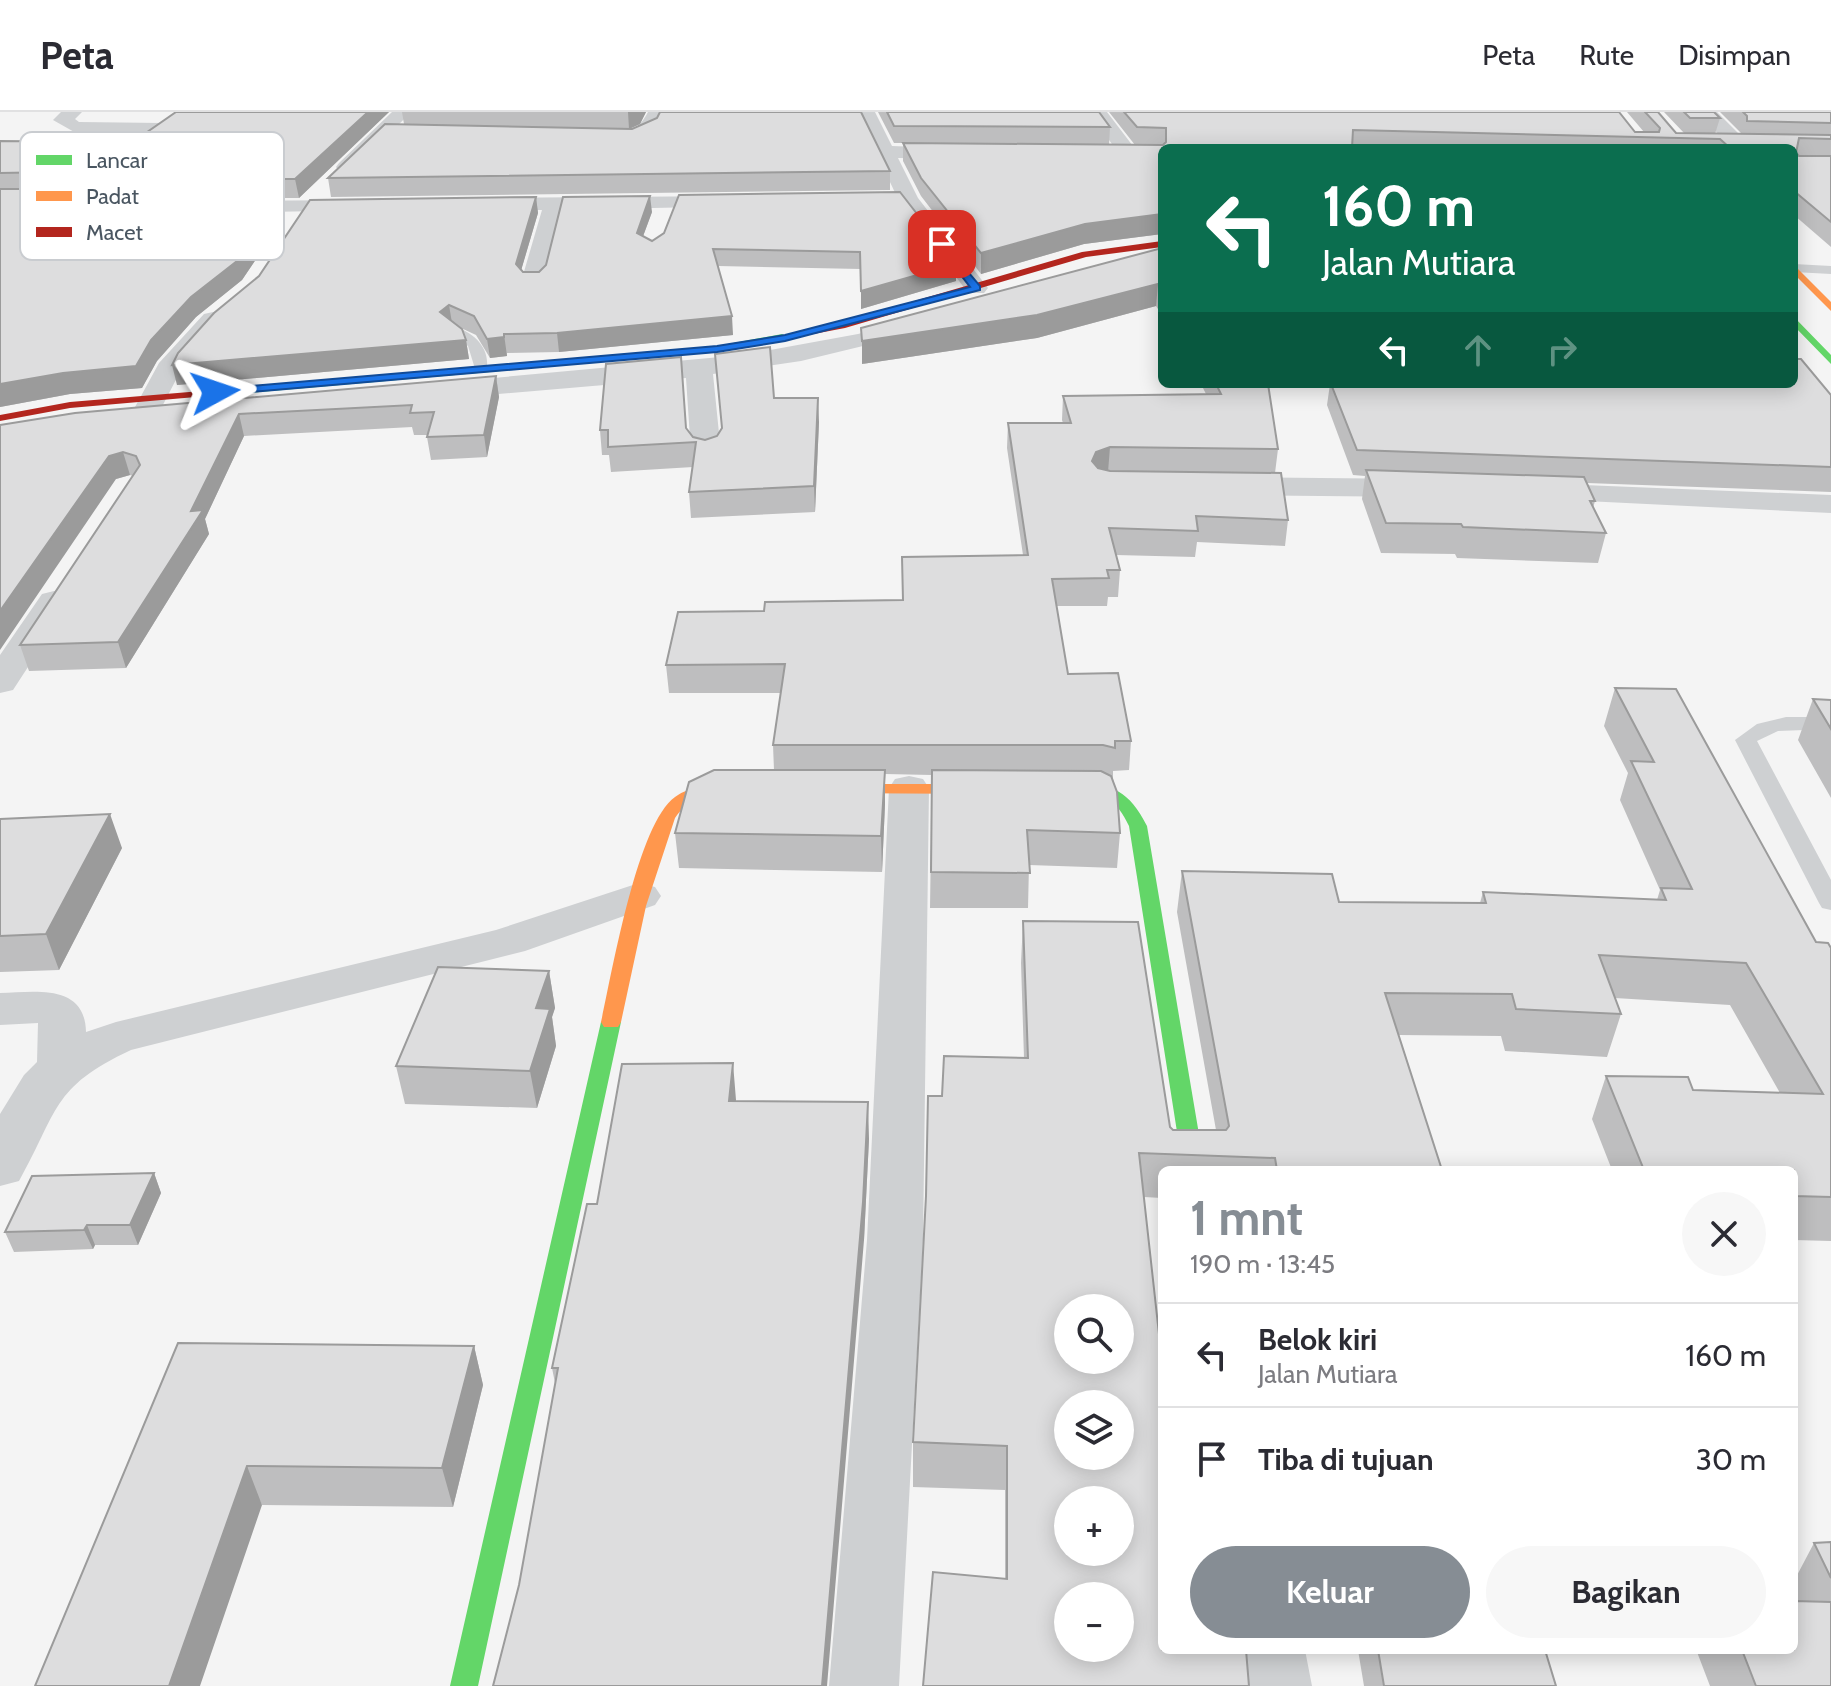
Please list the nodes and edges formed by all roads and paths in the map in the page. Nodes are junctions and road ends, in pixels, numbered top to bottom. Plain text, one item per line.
1 (73, 112) edge
2 (190, 112) edge
3 (657, 112) edge
4 (866, 112) edge
5 (1098, 112) edge
6 (1707, 112) edge
7 (406, 122) edge
8 (165, 129) junction
9 (161, 132) edge
10 (578, 137) edge
11 (1677, 142) edge
12 (887, 152) junction
13 (980, 153) edge
14 (1104, 154) edge
15 (1129, 154) junction
16 (1151, 154) edge
17 (543, 181) edge
18 (908, 199) junction
19 (878, 200) edge
20 (758, 201) edge
21 (667, 202) junction
22 (554, 203) junction
23 (462, 204) edge
24 (525, 204) junction
25 (384, 206) edge
26 (284, 207) edge
27 (306, 207) junction
28 (662, 224) dead end
29 (293, 228) edge
30 (1158, 245) edge
31 (1158, 261) edge
32 (1798, 268) edge
33 (1831, 270) edge
34 (1798, 272) edge
35 (533, 282) edge
36 (976, 288) junction
37 (230, 306) edge
38 (1831, 308) edge
39 (1798, 323) edge
40 (453, 330) edge
41 (1824, 345) edge
42 (1831, 361) edge
43 (699, 368) junction
44 (481, 369) junction
45 (148, 408) junction
46 (0, 418) edge
47 (0, 438) edge
48 (706, 453) edge
49 (1201, 485) edge
50 (1443, 489) edge
51 (1505, 491) edge
52 (1831, 504) edge
53 (69, 578) edge
54 (0, 682) edge
55 (1831, 723) edge
56 (909, 788) junction
57 (759, 789) edge
58 (804, 789) edge
59 (1005, 789) edge
60 (1037, 789) edge
61 (639, 896) junction
62 (1831, 903) edge
63 (0, 1009) edge
64 (62, 1064) junction
65 (1193, 1166) edge
66 (0, 1167) edge
67 (1272, 1654) edge
68 (464, 1686) edge
69 (864, 1686) edge
70 (1277, 1686) edge

1 - 8 street
2 - 8 street
3 - 10 street
4 - 12 street
5 - 15 street
6 - 11 street
7 - 27 street
8 - 9 street
12 - 13 street
12 - 18 street
14 - 15 street
15 - 16 street
17 - 24 street
18 - 19 street
18 - 36 street
20 - 21 street
21 - 22 street
21 - 28 street
22 - 24 street
22 - 35 street
23 - 24 street
25 - 27 street
26 - 27 street
27 - 29 street
30 - 36 main road
31 - 43 street
32 - 33 lane
34 - 38 main road
36 - 44 main road
37 - 45 street
39 - 41 main road
40 - 44 lane
41 - 42 main road
43 - 45 street
43 - 48 street
44 - 45 main road
45 - 46 main road
45 - 47 street
49 - 50 street
51 - 52 street
53 - 54 street
55 - 62 lane
56 - 58 main road
56 - 59 main road
56 - 69 street
57 - 61 main road
60 - 65 main road
61 - 64 street
61 - 68 main road
63 - 64 street
64 - 66 street
67 - 70 street

